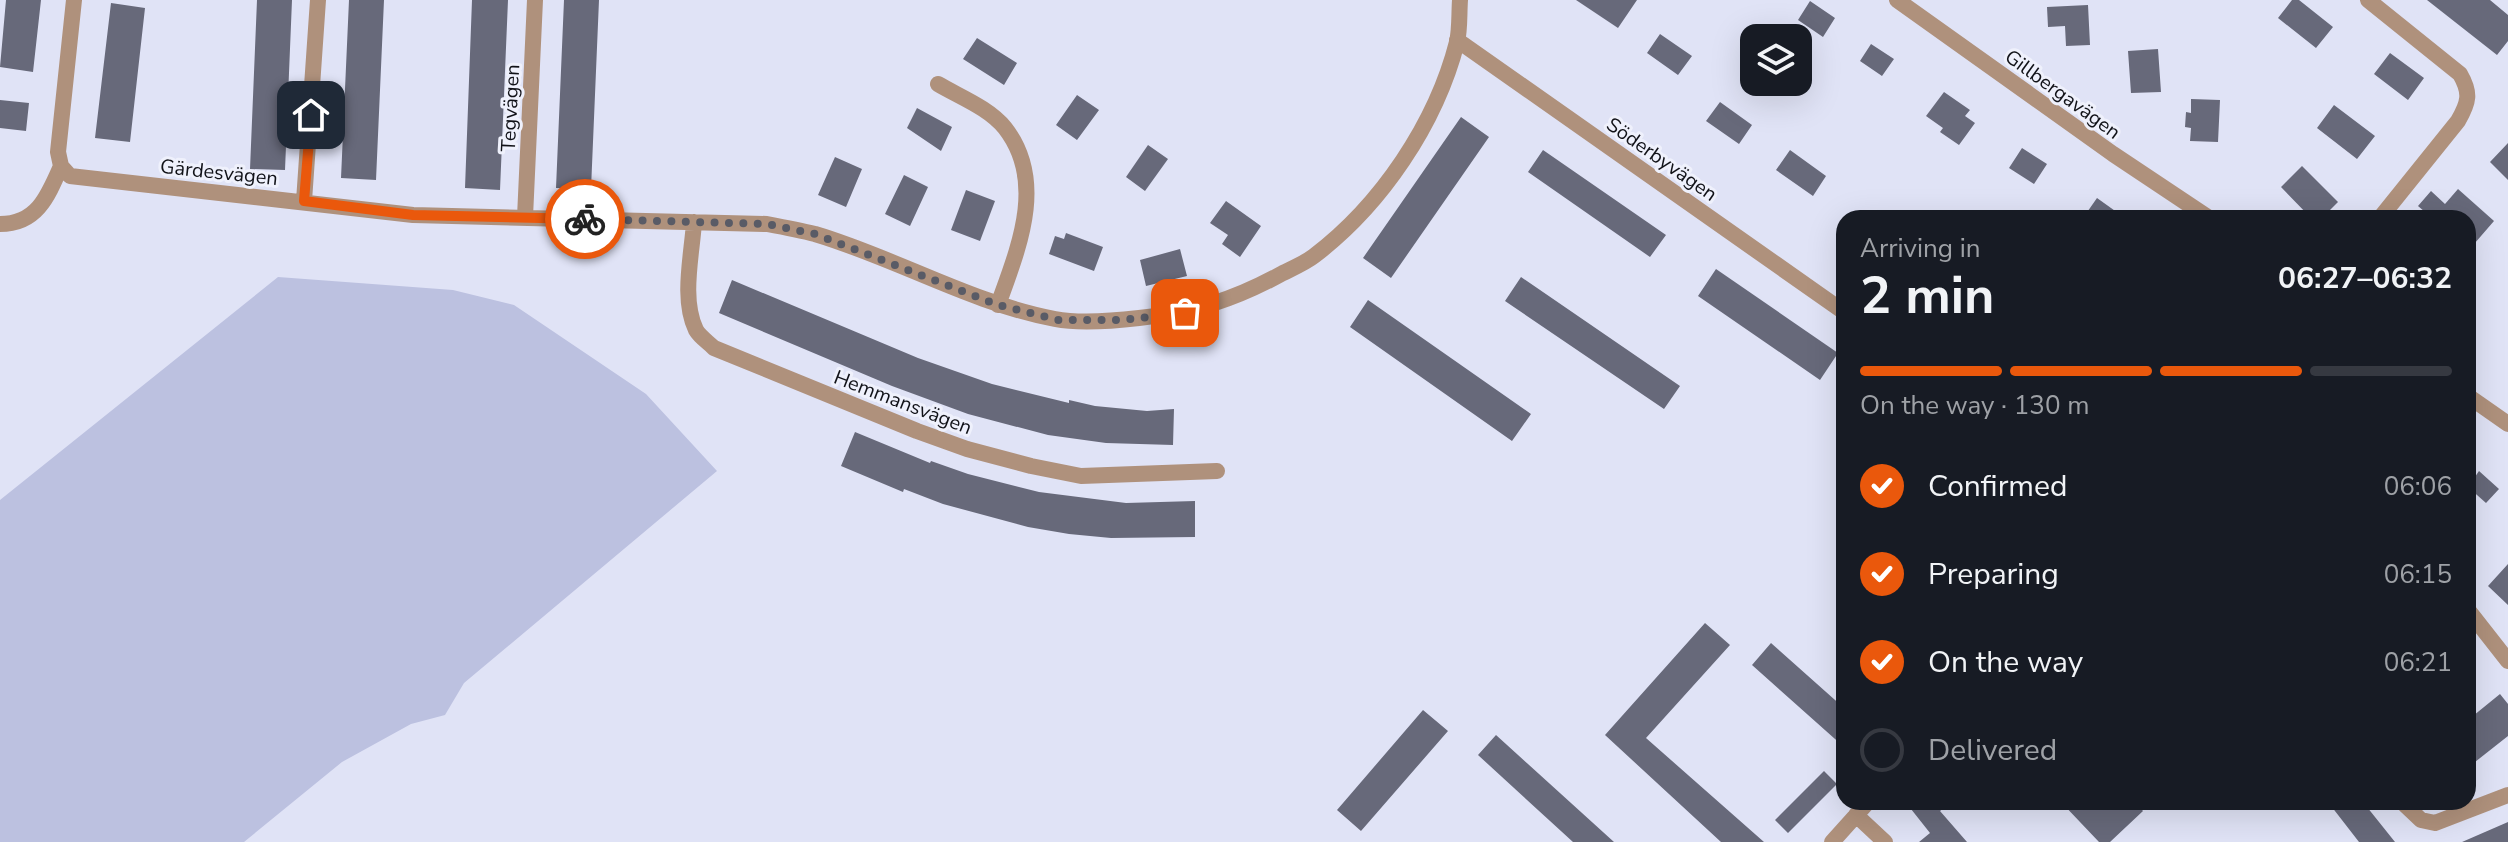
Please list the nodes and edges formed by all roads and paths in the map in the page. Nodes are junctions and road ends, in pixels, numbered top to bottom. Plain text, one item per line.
1 (74, 0) edge
2 (318, 0) edge
3 (535, 0) edge
4 (1460, 0) edge
5 (1897, 0) edge
6 (2368, 0) edge
7 (1457, 40) junction
8 (938, 84) dead end
9 (61, 166) junction
10 (304, 201) junction
11 (2197, 210) edge
12 (2386, 210) edge
13 (525, 217) junction
14 (694, 222) junction
15 (0, 224) edge
16 (998, 305) junction
17 (1836, 306) edge
18 (2476, 402) edge
19 (2508, 424) edge
20 (1217, 471) dead end
21 (2476, 620) edge
22 (2508, 661) edge
23 (2508, 795) edge
24 (2476, 807) edge
25 (1861, 810) edge
26 (2410, 810) edge
27 (2469, 810) edge
28 (1856, 815) junction
29 (1832, 842) edge
30 (1885, 842) edge

1 - 9 street
2 - 10 street
3 - 13 street, Tegvägen
4 - 7 street, Gärdesvägen
5 - 11 street, Gillbergavägen
6 - 12 street
7 - 16 street, Gärdesvägen
7 - 17 street, Söderbyvägen
8 - 16 street
9 - 10 street, Gärdesvägen
9 - 15 street
10 - 13 street, Gärdesvägen
13 - 14 street, Gärdesvägen
14 - 16 street, Gärdesvägen
14 - 20 street, Hemmansvägen
18 - 19 street
21 - 22 street
23 - 24 street
25 - 28 street
26 - 27 street
28 - 29 street
28 - 30 street

